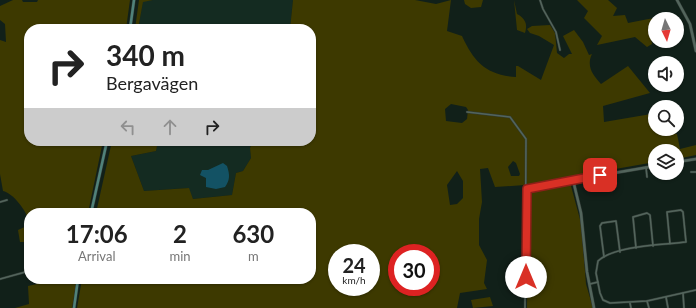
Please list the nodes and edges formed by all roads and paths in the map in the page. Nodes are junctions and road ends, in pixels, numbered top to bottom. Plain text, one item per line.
1 (134, 0) edge
2 (540, 0) edge
3 (677, 0) edge
4 (131, 24) edge
5 (560, 50) dead end
6 (696, 51) edge
7 (467, 112) dead end
8 (106, 146) edge
9 (696, 159) edge
10 (684, 161) edge
11 (646, 167) joint
12 (691, 172) dead end
13 (696, 172) edge
14 (614, 173) junction
15 (647, 177) dead end
16 (572, 180) junction
17 (616, 183) dead end
18 (527, 190) junction
19 (7, 200) dead end
20 (0, 202) edge
21 (92, 208) edge
22 (599, 221) dead end
23 (601, 224) junction
24 (670, 244) junction
25 (653, 246) junction
26 (636, 248) junction
27 (620, 252) junction
28 (604, 257) junction
29 (24, 272) edge
30 (0, 279) edge
31 (598, 282) junction
32 (77, 284) edge
33 (589, 284) junction
34 (696, 290) edge
35 (683, 293) junction
36 (666, 297) junction
37 (647, 301) junction
38 (630, 303) junction
39 (613, 304) junction
40 (74, 308) edge
41 (525, 308) edge
42 (594, 308) edge
43 (614, 308) edge
44 (631, 308) edge
45 (649, 308) edge
46 (668, 308) edge
47 (684, 308) edge

1 - 4 main road
2 - 5 street
3 - 6 street
7 - 18 street
8 - 21 main road
9 - 10 street
11 - 14 street
11 - 15 street
12 - 13 street
14 - 16 street
14 - 17 street
16 - 18 street
16 - 33 street
18 - 41 street
19 - 20 street
22 - 23 street
23 - 27 street
23 - 28 street
24 - 24 street
24 - 25 street
25 - 26 street
25 - 26 street
26 - 27 street
27 - 28 street
28 - 31 street
29 - 30 street
31 - 33 street
31 - 39 street
32 - 40 main road
33 - 42 street
34 - 35 street
35 - 36 street
35 - 47 street
36 - 37 street
36 - 46 street
37 - 38 street
37 - 45 street
38 - 39 street
38 - 44 street
39 - 43 street

